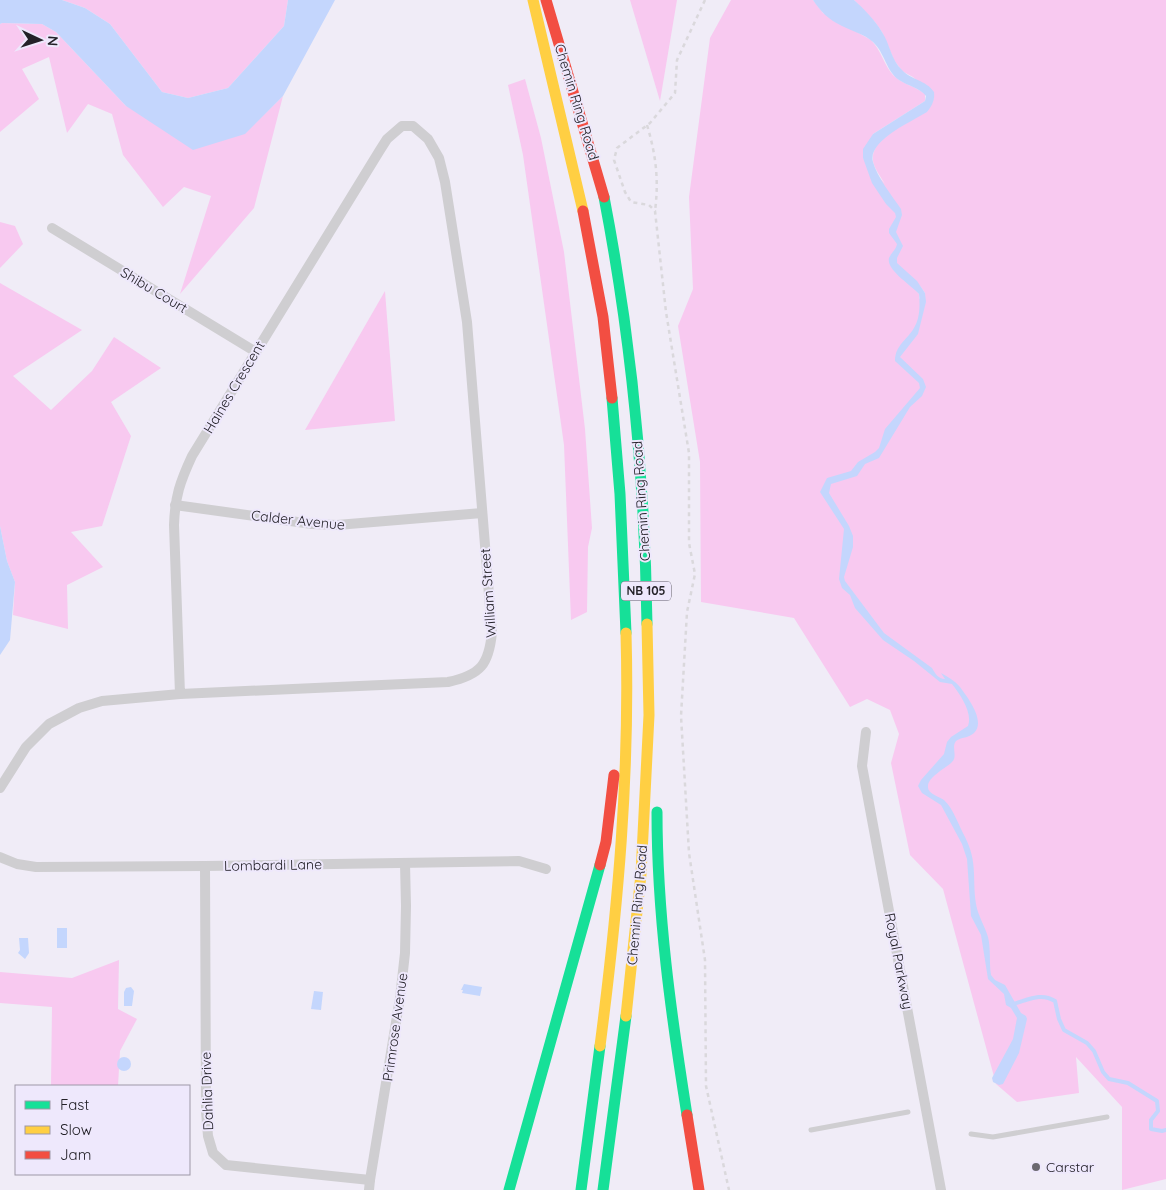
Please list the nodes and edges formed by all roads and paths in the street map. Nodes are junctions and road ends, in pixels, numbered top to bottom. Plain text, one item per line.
1 (533, 0) edge
2 (546, 0) edge
3 (706, 0) edge
4 (647, 125) junction
5 (413, 126) joint
6 (655, 211) junction
7 (52, 228) dead end
8 (256, 352) junction
9 (175, 505) junction
10 (621, 508) junction
11 (482, 513) junction
12 (647, 605) junction
13 (180, 694) junction
14 (866, 732) dead end
15 (657, 776) dead end
16 (0, 788) edge
17 (657, 804) dead end
18 (0, 856) edge
19 (405, 862) junction
20 (205, 866) junction
21 (546, 869) dead end
22 (908, 1112) dead end
23 (1106, 1117) dead end
24 (811, 1130) dead end
25 (971, 1134) dead end
26 (370, 1185) edge
27 (509, 1190) edge
28 (581, 1190) edge
29 (603, 1190) edge
30 (700, 1190) edge
31 (729, 1190) edge
32 (941, 1190) edge

1 - 10 highway, Chemin Ring Road / NB 105
2 - 12 highway, Chemin Ring Road / NB 105
3 - 4 path
4 - 6 path
4 - 6 path
5 - 8 street, Haines Crescent
5 - 11 street, William Street
6 - 31 path
7 - 8 street, Shibu Court
8 - 9 street, Haines Crescent
9 - 11 street, Calder Avenue
9 - 13 street, Haines Crescent
10 - 27 highway
10 - 28 highway, Chemin Ring Road / NB 105
11 - 13 street, William Street
12 - 15 highway
12 - 29 highway, Chemin Ring Road / NB 105
13 - 16 street, William Street
14 - 32 street, Royal Parkway
17 - 30 highway
18 - 20 street, Lombardi Lane
19 - 20 street, Lombardi Lane
19 - 21 street, Lombardi Lane
19 - 26 street, Primrose Avenue
20 - 26 street, Dahlia Drive
22 - 24 lane
23 - 25 lane

